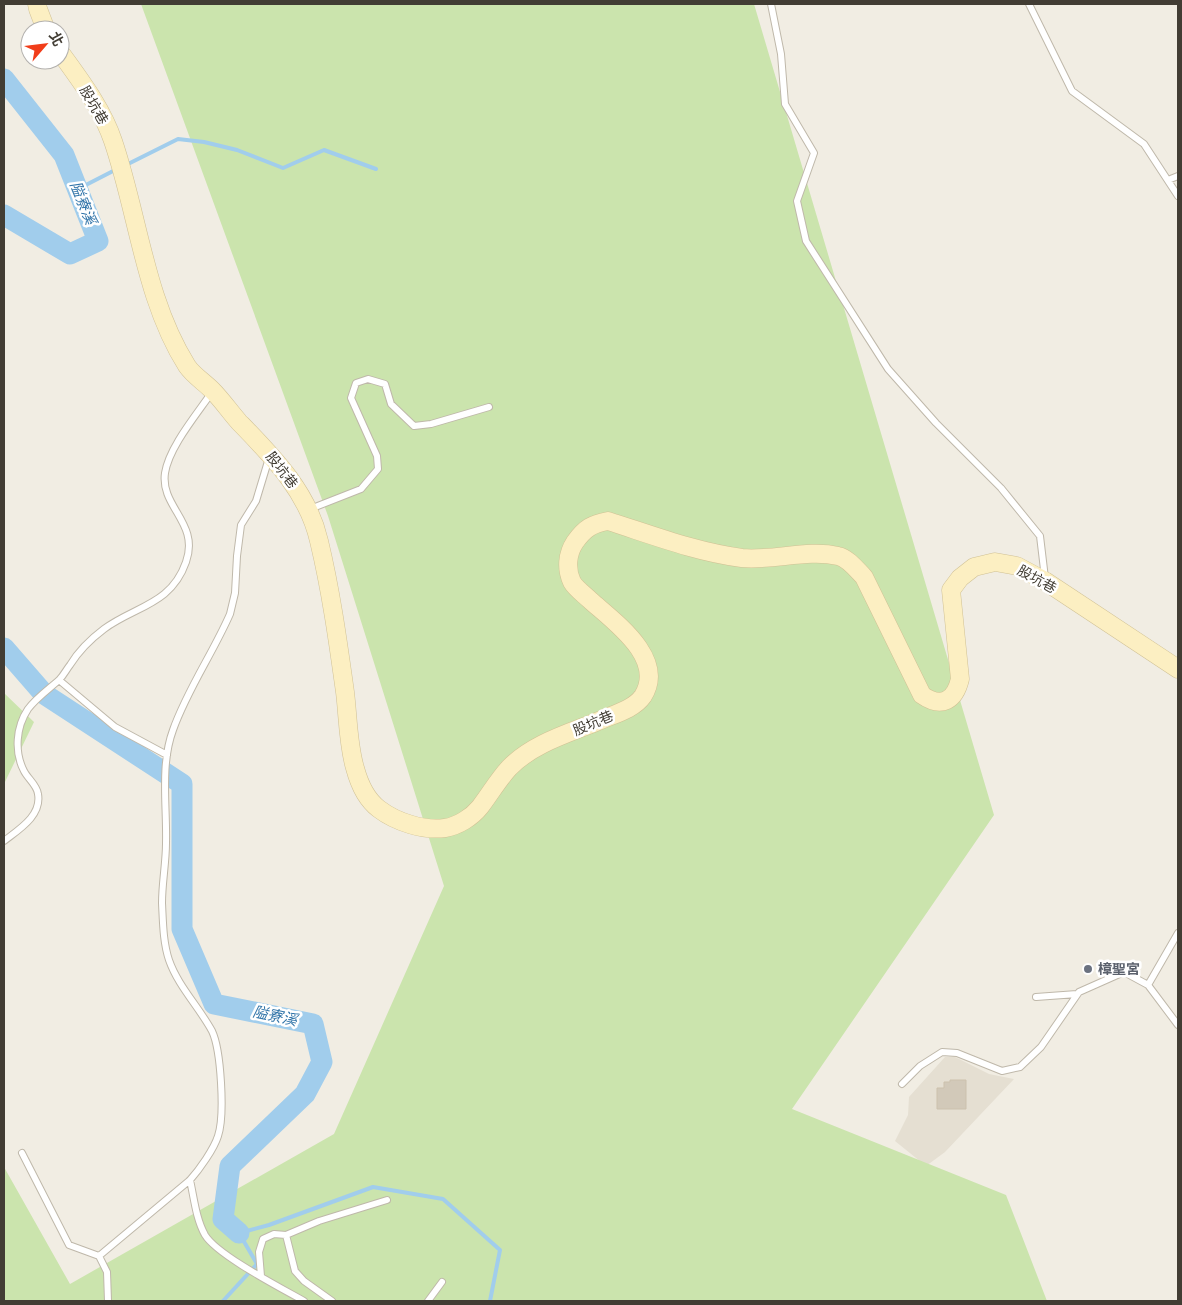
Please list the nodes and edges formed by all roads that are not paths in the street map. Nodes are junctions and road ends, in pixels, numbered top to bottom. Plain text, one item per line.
1 (38, 4) edge
2 (770, 4) edge
3 (1029, 4) edge
4 (42, 20) edge
5 (70, 66) edge
6 (1178, 176) edge
7 (1168, 180) junction
8 (1178, 196) edge
9 (213, 391) junction
10 (489, 407) dead end
11 (271, 454) junction
12 (309, 509) junction
13 (1045, 581) junction
14 (1178, 669) edge
15 (59, 680) junction
16 (167, 755) junction
17 (4, 841) edge
18 (1178, 933) edge
19 (1148, 985) junction
20 (1077, 994) junction
21 (1036, 997) dead end
22 (1178, 1025) edge
23 (902, 1084) dead end
24 (22, 1154) dead end
25 (190, 1180) junction
26 (387, 1200) dead end
27 (286, 1235) junction
28 (99, 1256) junction
29 (261, 1276) junction
30 (442, 1282) dead end
31 (108, 1301) edge
32 (304, 1301) edge
33 (332, 1301) edge
34 (428, 1301) edge

1 - 4 street
2 - 13 lane
3 - 7 lane
5 - 9 street, 股坑巷
6 - 7 lane
7 - 8 lane
9 - 11 street, 股坑巷
9 - 15 lane
10 - 12 lane
11 - 12 street, 股坑巷
11 - 16 lane
12 - 13 street, 股坑巷
13 - 14 street, 股坑巷
15 - 16 lane
15 - 17 lane
16 - 25 lane
18 - 19 lane
19 - 20 lane
19 - 22 lane
20 - 21 lane
20 - 23 lane
24 - 28 lane
25 - 28 lane
25 - 29 lane
26 - 27 lane
27 - 29 lane
27 - 33 lane
28 - 31 lane
29 - 32 lane
30 - 34 lane

